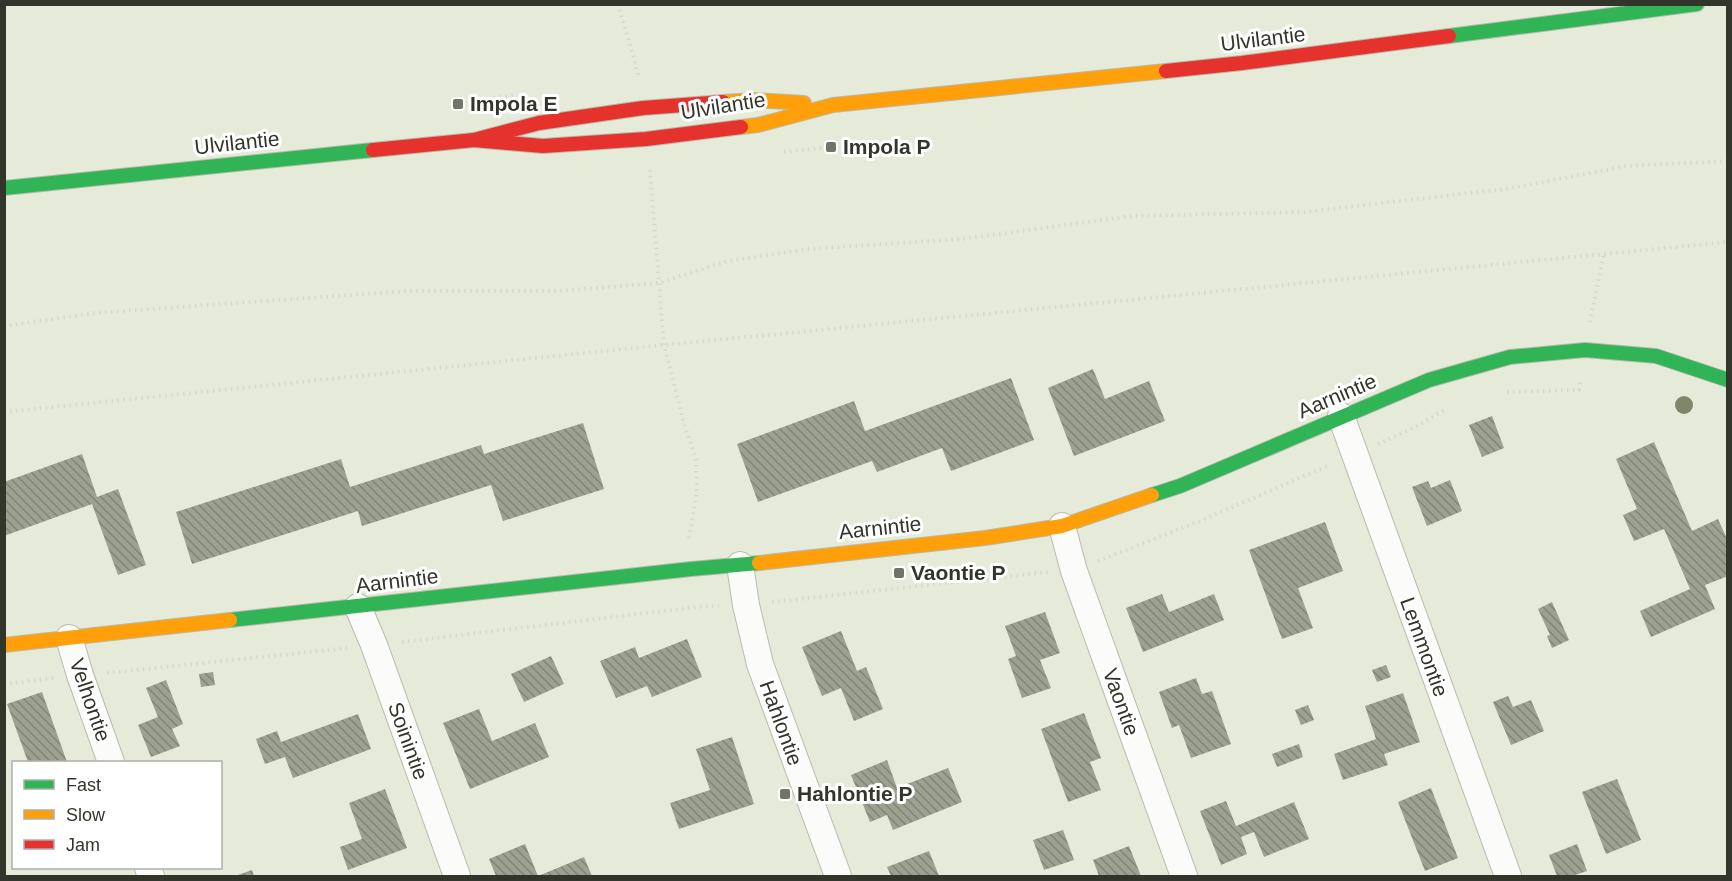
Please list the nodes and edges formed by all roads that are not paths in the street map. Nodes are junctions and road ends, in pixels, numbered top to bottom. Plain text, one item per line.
1 (1697, 4) edge
2 (833, 105) junction
3 (474, 141) junction
4 (4, 188) edge
5 (1728, 380) edge
6 (1341, 416) junction
7 (1062, 526) junction
8 (740, 565) junction
9 (358, 607) junction
10 (69, 638) junction
11 (4, 645) edge
12 (111, 761) edge
13 (457, 876) edge
14 (837, 876) edge
15 (1184, 876) edge
16 (1508, 876) edge

1 - 2 main road, Ulvilantie
2 - 3 main road, Ulvilantie
2 - 3 main road, Ulvilantie
3 - 4 main road, Ulvilantie
5 - 6 main road, Aarnintie
6 - 7 main road, Aarnintie
6 - 16 street, Lemmontie
7 - 8 main road, Aarnintie
7 - 15 street, Vaontie
8 - 9 main road, Aarnintie
8 - 14 street, Hahlontie
9 - 10 main road, Aarnintie
9 - 13 street, Soinintie
10 - 11 main road, Aarnintie
10 - 12 street, Velhontie

